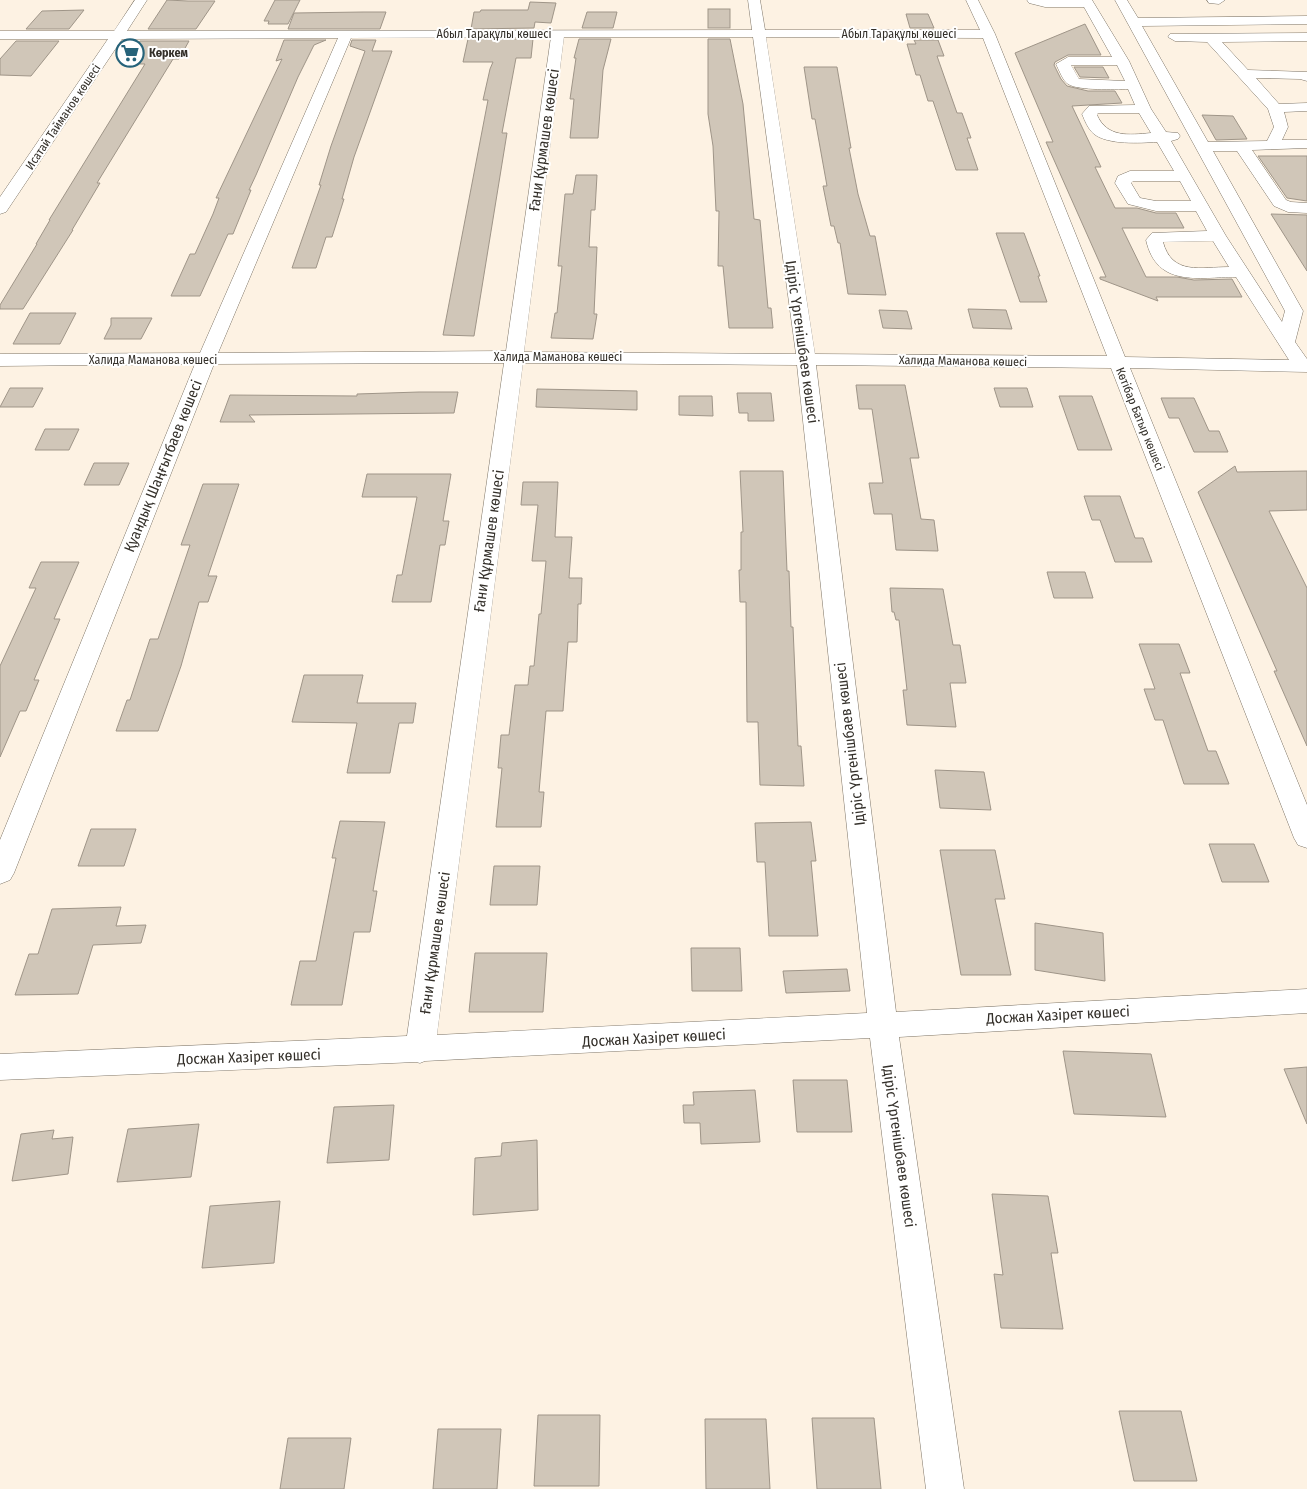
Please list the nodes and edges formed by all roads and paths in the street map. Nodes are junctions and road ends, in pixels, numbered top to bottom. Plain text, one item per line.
1 (141, 0) edge
2 (754, 0) edge
3 (972, 0) edge
4 (1033, 0) edge
5 (1122, 0) edge
6 (1214, 0) edge
7 (1219, 0) edge
8 (1087, 2) edge
9 (1162, 7) dead end
10 (1307, 20) edge
11 (1171, 21) junction
12 (1148, 32) junction
13 (558, 33) junction
14 (758, 34) junction
15 (988, 34) junction
16 (0, 35) edge
17 (118, 35) junction
18 (346, 35) junction
19 (1307, 37) edge
20 (1211, 38) junction
21 (1222, 50) junction
22 (1307, 50) edge
23 (1122, 61) junction
24 (1243, 74) junction
25 (1307, 76) edge
26 (1133, 85) junction
27 (1307, 107) edge
28 (1275, 108) junction
29 (1144, 109) junction
30 (1161, 137) junction
31 (1200, 141) junction
32 (1307, 144) edge
33 (1272, 145) junction
34 (1242, 146) junction
35 (1185, 176) junction
36 (1201, 206) junction
37 (1307, 208) edge
38 (0, 209) edge
39 (1218, 236) junction
40 (1241, 272) junction
41 (1286, 343) junction
42 (514, 357) junction
43 (806, 359) junction
44 (0, 360) edge
45 (206, 360) junction
46 (1117, 362) junction
47 (1305, 366) edge
48 (1307, 838) edge
49 (0, 873) edge
50 (1307, 1000) edge
51 (883, 1026) junction
52 (420, 1050) junction
53 (0, 1068) edge
54 (945, 1489) edge

1 - 17 street, Исатай Тайманов көшесі
2 - 14 street, Ідіріс Үргенішбаев көшесі
3 - 15 street, Көтібар Батыр көшесі
4 - 8 street
5 - 12 street
6 - 7 street
8 - 23 street
9 - 11 street
10 - 11 street
11 - 12 street
12 - 20 street
12 - 31 street
13 - 14 street, Абыл Тарақұлы көшесі
13 - 18 street, Абыл Тарақұлы көшесі
13 - 42 street, Ғани Құрмашев көшесі
14 - 15 street, Абыл Тарақұлы көшесі
14 - 43 street, Ідіріс Үргенішбаев көшесі
15 - 46 street, Көтібар Батыр көшесі
16 - 17 street, Абыл Тарақұлы көшесі
17 - 18 street, Абыл Тарақұлы көшесі
17 - 38 street, Исатай Тайманов көшесі
18 - 45 street, Қуандық Шаңғытбаев көшесі
19 - 20 street
20 - 21 street
21 - 22 street
21 - 24 street
23 - 26 street
23 - 26 street
24 - 25 street
24 - 28 street
26 - 29 street
27 - 28 street
28 - 33 street
29 - 30 street
29 - 30 street
30 - 31 street
30 - 35 street
31 - 34 street
31 - 41 street
32 - 33 street
33 - 34 street
34 - 37 street
35 - 36 street
35 - 36 street
36 - 39 street
39 - 40 street
39 - 40 street
40 - 41 street
41 - 47 street
42 - 43 street, Халида Маманова көшесі
42 - 45 street, Халида Маманова көшесі
42 - 52 street, Ғани Құрмашев көшесі
43 - 46 street, Халида Маманова көшесі
43 - 51 street, Ідіріс Үргенішбаев көшесі
44 - 45 street, Халида Маманова көшесі
45 - 49 street, Қуандық Шаңғытбаев көшесі
46 - 47 street, Халида Маманова көшесі
46 - 48 street, Көтібар Батыр көшесі
50 - 51 street, Досжан Хазірет көшесі
51 - 52 street, Досжан Хазірет көшесі
51 - 54 street, Ідіріс Үргенішбаев көшесі
52 - 53 street, Досжан Хазірет көшесі

